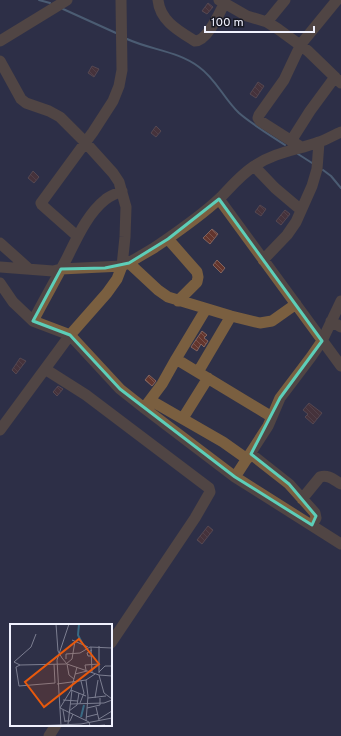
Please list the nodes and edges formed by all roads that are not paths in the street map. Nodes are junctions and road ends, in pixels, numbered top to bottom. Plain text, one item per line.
1 (67, 0) edge
2 (121, 0) edge
3 (158, 0) edge
4 (285, 0) edge
5 (337, 0) edge
6 (222, 2) edge
7 (267, 22) junction
8 (0, 41) edge
9 (301, 44) junction
10 (0, 61) edge
11 (339, 80) edge
12 (341, 132) edge
13 (85, 142) junction
14 (319, 142) junction
15 (296, 144) junction
16 (254, 166) junction
17 (122, 191) junction
18 (219, 199) junction
19 (301, 210) junction
20 (77, 236) junction
21 (168, 239) junction
22 (0, 243) edge
23 (264, 260) junction
24 (126, 265) junction
25 (0, 267) edge
26 (29, 269) junction
27 (61, 269) junction
28 (0, 283) edge
29 (178, 301) junction
30 (341, 302) edge
31 (296, 304) junction
32 (206, 309) junction
33 (231, 316) junction
34 (33, 321) junction
35 (336, 324) edge
36 (70, 335) junction
37 (322, 341) junction
38 (176, 359) junction
39 (341, 366) edge
40 (45, 369) junction
41 (198, 372) junction
42 (208, 378) junction
43 (147, 404) junction
44 (272, 417) junction
45 (183, 418) junction
46 (0, 430) edge
47 (249, 457) junction
48 (235, 477) junction
49 (341, 484) edge
50 (302, 499) junction
51 (312, 525) junction
52 (341, 544) edge
53 (112, 642) edge
54 (55, 726) edge
55 (48, 736) edge

1 - 8 street
2 - 13 street
3 - 6 street
4 - 7 street
5 - 9 street
6 - 7 street
7 - 9 street
9 - 11 street
9 - 15 street
10 - 13 street
11 - 15 street
12 - 14 street
13 - 17 street
13 - 20 street
14 - 15 street
14 - 19 street
15 - 16 street
16 - 18 street
16 - 19 street
17 - 20 street
17 - 24 street
18 - 21 street
18 - 23 street
19 - 23 street
20 - 27 street
21 - 24 street
21 - 29 street
22 - 26 street
23 - 31 street
24 - 27 street
24 - 29 street
24 - 36 street
25 - 26 street
26 - 27 street
27 - 34 street
28 - 34 street
29 - 32 street
30 - 35 street
31 - 33 street
31 - 37 street
32 - 33 street
32 - 38 street
33 - 41 street
34 - 36 street
35 - 37 street
36 - 40 street
36 - 43 street
37 - 39 street
37 - 44 street
38 - 41 street
38 - 43 street
40 - 46 street
40 - 53 street
41 - 42 street
42 - 44 street
42 - 45 street
43 - 45 street
43 - 48 street
44 - 47 street
45 - 47 street
47 - 48 street
47 - 50 street
48 - 51 street
49 - 50 street
50 - 51 street
51 - 52 street
54 - 55 street

